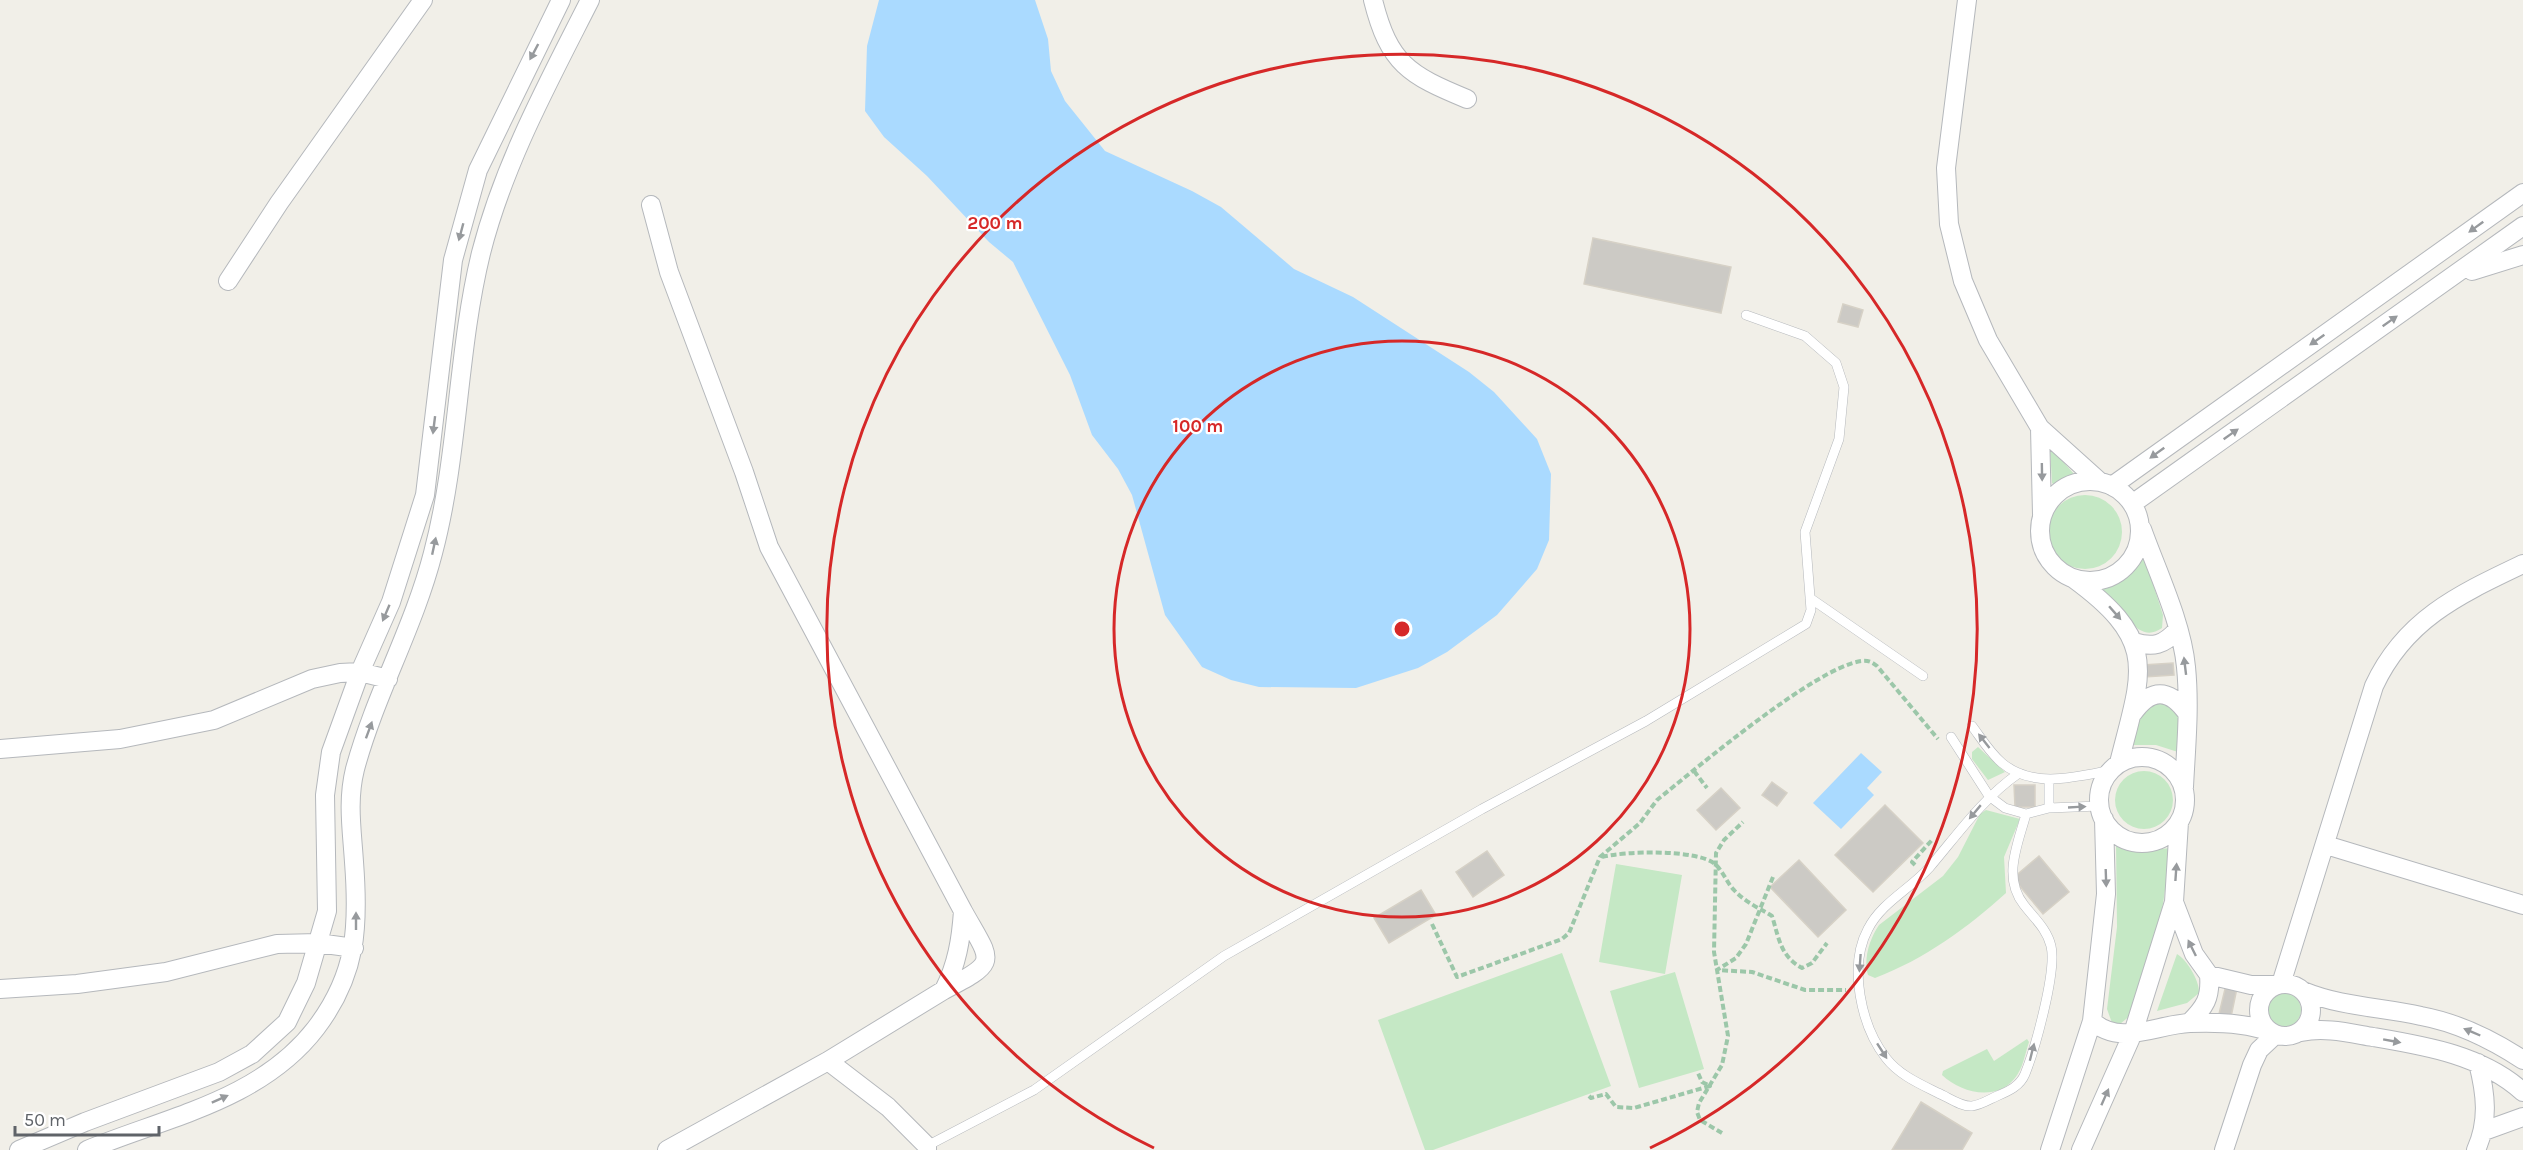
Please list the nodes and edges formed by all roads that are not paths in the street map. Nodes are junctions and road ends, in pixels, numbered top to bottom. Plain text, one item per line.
1 (423, 0) edge
2 (561, 0) edge
3 (590, 0) edge
4 (1373, 0) edge
5 (1967, 0) edge
6 (1467, 99) dead end
7 (2523, 193) edge
8 (651, 205) dead end
9 (2523, 226) edge
10 (2523, 255) edge
11 (2448, 280) junction
12 (228, 281) dead end
13 (1746, 315) dead end
14 (2040, 428) junction
15 (2106, 484) junction
16 (2132, 504) junction
17 (2042, 515) junction
18 (2140, 525) junction
19 (2523, 564) edge
20 (2070, 576) junction
21 (1810, 598) junction
22 (2177, 630) junction
23 (2134, 642) junction
24 (360, 672) junction
25 (1923, 676) dead end
26 (388, 679) junction
27 (2187, 713) junction
28 (2131, 716) junction
29 (1972, 726) dead end
30 (1951, 737) dead end
31 (0, 749) edge
32 (2115, 766) junction
33 (2019, 773) junction
34 (2049, 780) junction
35 (2184, 787) junction
36 (1989, 796) junction
37 (2049, 808) junction
38 (2102, 813) junction
39 (2026, 814) junction
40 (2179, 822) junction
41 (2326, 845) junction
42 (2174, 902) junction
43 (2523, 905) edge
44 (963, 912) junction
45 (318, 943) junction
46 (354, 948) junction
47 (2209, 975) junction
48 (2279, 984) junction
49 (0, 989) edge
50 (944, 990) junction
51 (2303, 991) junction
52 (2092, 1021) junction
53 (2189, 1023) junction
54 (2301, 1032) junction
55 (2133, 1033) junction
56 (2271, 1033) junction
57 (2523, 1060) edge
58 (828, 1061) junction
59 (2478, 1063) junction
60 (2523, 1092) edge
61 (2523, 1117) edge
62 (2484, 1131) junction
63 (927, 1148) edge
64 (19, 1150) edge
65 (87, 1150) edge
66 (667, 1150) edge
67 (2050, 1150) edge
68 (2081, 1150) edge
69 (2224, 1150) edge
70 (2476, 1150) edge

1 - 12 street
2 -> 24 street
26 -> 3 street
4 - 6 street
5 - 14 street
7 -> 15 street
8 - 44 street
9 - 11 street
10 - 11 street
16 -> 11 street
13 - 21 lane
14 - 15 street
14 -> 17 street
15 - 16 street
15 - 17 street
16 - 18 street
17 - 20 street
18 - 20 street
18 - 22 street
19 - 41 street
20 -> 23 street
21 - 25 lane
21 - 63 lane
22 - 23 street
27 -> 22 street
23 - 28 street
24 - 26 street
24 - 31 street
24 - 45 street
46 -> 26 street
27 - 28 street
27 - 35 street
28 - 32 street
33 -> 29 lane
30 - 36 lane
32 - 34 lane
32 - 35 street
32 - 38 street
33 - 34 lane
33 - 36 lane
34 - 37 lane
35 - 40 street
36 - 39 lane
36 -> 39 lane
37 -> 38 lane
37 - 39 lane
38 - 40 street
38 -> 52 street
42 -> 40 street
41 - 43 street
41 - 48 street
47 -> 42 street
42 - 55 street
44 - 50 street
44 - 50 street
45 - 46 street
45 - 49 street
45 - 64 street
65 -> 46 street
47 - 48 street
47 - 53 street
48 - 51 street
48 - 56 street
50 - 58 street
51 - 54 street
57 -> 51 street
52 - 55 street
52 - 67 street
53 - 55 street
53 - 56 street
54 - 56 street
54 -> 59 street
68 -> 55 street
56 - 69 street
58 - 63 street
58 - 66 street
59 - 60 street
59 - 62 street
61 - 62 street
62 - 70 street

